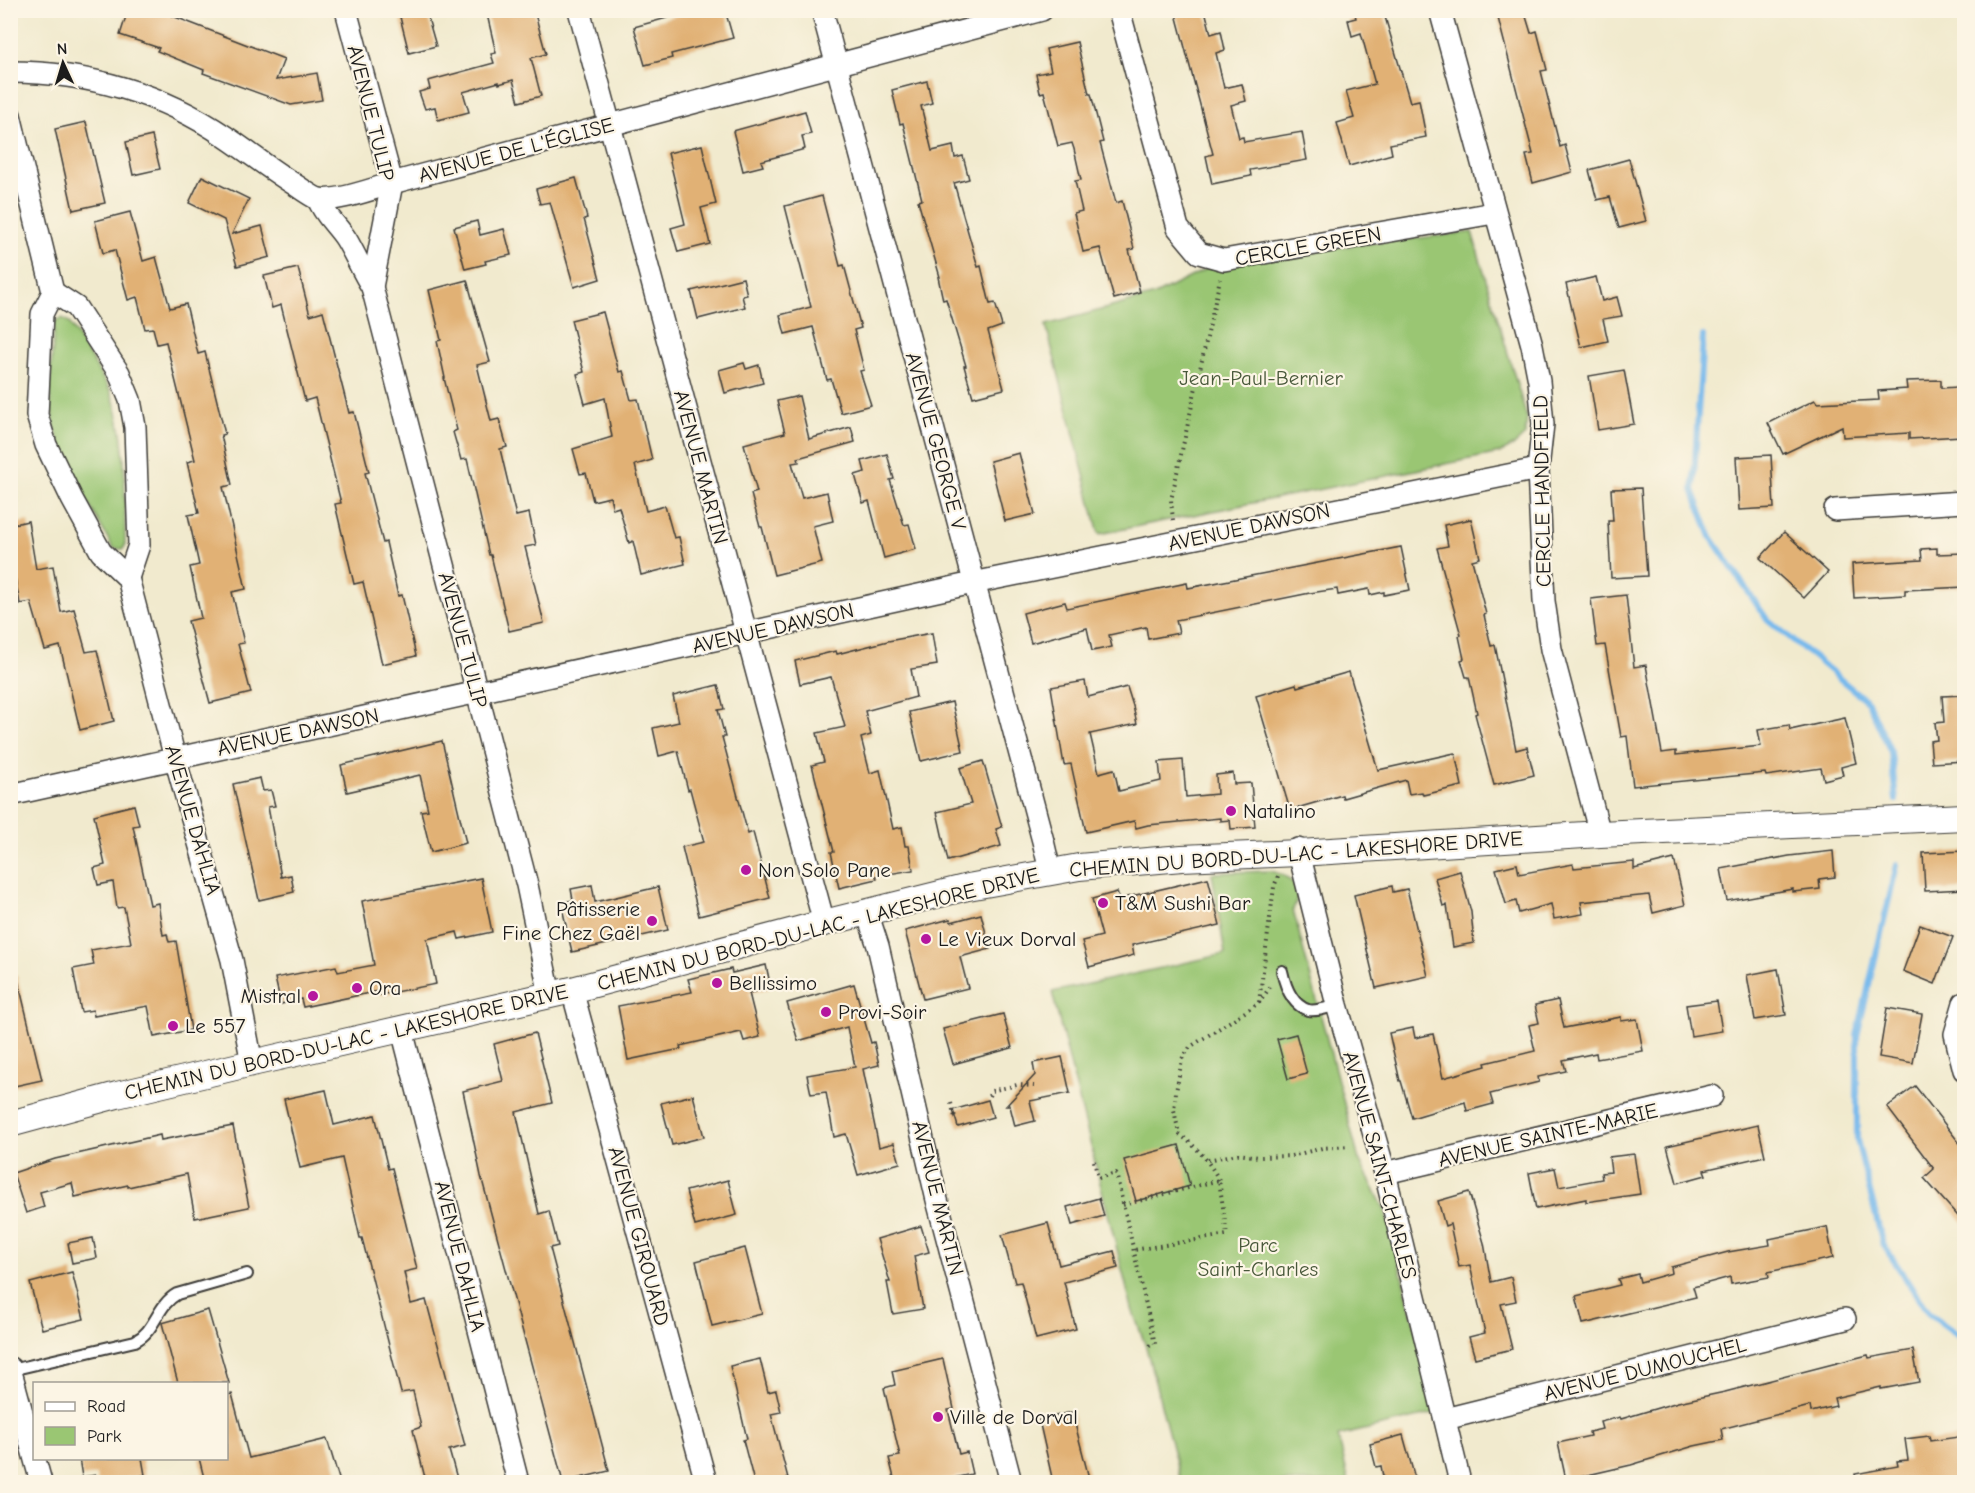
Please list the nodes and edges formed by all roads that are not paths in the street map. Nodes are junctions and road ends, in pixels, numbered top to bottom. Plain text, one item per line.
1 (346, 10) edge
2 (579, 10) edge
3 (822, 10) edge
4 (1041, 10) edge
5 (1119, 10) edge
6 (1440, 10) edge
7 (837, 66) junction
8 (10, 72) edge
9 (10, 115) edge
10 (609, 125) junction
11 (392, 183) junction
12 (318, 199) junction
13 (1494, 213) junction
14 (372, 287) junction
15 (53, 292) junction
16 (1538, 469) junction
17 (1965, 502) edge
18 (1835, 510) dead end
19 (128, 578) junction
20 (973, 583) junction
21 (746, 634) junction
22 (476, 694) junction
23 (175, 758) junction
24 (10, 795) edge
25 (1965, 817) edge
26 (1600, 834) junction
27 (1298, 851) junction
28 (1050, 871) junction
29 (867, 912) junction
30 (824, 923) junction
31 (1282, 971) dead end
32 (561, 993) junction
33 (1965, 1003) edge
34 (1337, 1005) junction
35 (402, 1030) junction
36 (252, 1063) junction
37 (1965, 1070) edge
38 (1712, 1096) dead end
39 (10, 1124) edge
40 (1385, 1173) junction
41 (247, 1274) dead end
42 (1845, 1319) dead end
43 (11, 1369) edge
44 (1445, 1419) junction
45 (33, 1452) edge
46 (35, 1460) edge
47 (41, 1482) edge
48 (518, 1482) edge
49 (706, 1482) edge
50 (1011, 1482) edge
51 (1460, 1482) edge

1 - 11 street, AVENUE TULIP
2 - 10 street, AVENUE MARTIN
3 - 7 street, AVENUE GEORGE V
4 - 7 street, AVENUE DE L'ÉGLISE
5 - 13 street, CERCLE GREEN
6 - 13 street, CERCLE HANDFIELD
7 - 10 street, AVENUE DE L'ÉGLISE
7 - 20 street, AVENUE GEORGE V
8 - 12 street
9 - 15 street
10 - 11 street, AVENUE DE L'ÉGLISE
10 - 21 street, AVENUE MARTIN
11 - 12 street, AVENUE DE L'ÉGLISE
11 - 14 street, AVENUE TULIP
12 - 14 street, AVENUE TULIP
13 - 16 street, CERCLE HANDFIELD
14 - 22 street, AVENUE TULIP
15 - 19 street
15 - 19 street
16 - 20 street, AVENUE DAWSON
16 - 26 street, CERCLE HANDFIELD
17 - 18 street
19 - 23 street, AVENUE DAHLIA
20 - 21 street, AVENUE DAWSON
20 - 28 street, AVENUE GEORGE V
21 - 22 street, AVENUE DAWSON
21 - 30 street, AVENUE MARTIN
22 - 23 street, AVENUE DAWSON
22 - 32 street, AVENUE TULIP
23 - 24 street, AVENUE DAWSON
23 - 36 street, AVENUE DAHLIA
25 - 26 street, CHEMIN DU BORD-DU-LAC - LAKESHORE DRIVE
26 - 27 street, CHEMIN DU BORD-DU-LAC - LAKESHORE DRIVE
27 - 28 street, CHEMIN DU BORD-DU-LAC - LAKESHORE DRIVE
27 - 34 street, AVENUE SAINT-CHARLES
28 - 29 street, CHEMIN DU BORD-DU-LAC - LAKESHORE DRIVE
29 - 30 street, CHEMIN DU BORD-DU-LAC - LAKESHORE DRIVE
29 - 50 street, AVENUE MARTIN
30 - 32 street, CHEMIN DU BORD-DU-LAC - LAKESHORE DRIVE
31 - 34 lane
32 - 35 street, CHEMIN DU BORD-DU-LAC - LAKESHORE DRIVE
32 - 49 street, AVENUE GIROUARD
33 - 37 street
34 - 40 street, AVENUE SAINT-CHARLES
35 - 36 street, CHEMIN DU BORD-DU-LAC - LAKESHORE DRIVE
35 - 48 street, AVENUE DAHLIA
36 - 39 street, CHEMIN DU BORD-DU-LAC - LAKESHORE DRIVE
38 - 40 street, AVENUE SAINTE-MARIE
40 - 44 street, AVENUE SAINT-CHARLES
41 - 43 lane
42 - 44 street, AVENUE DUMOUCHEL
43 - 45 street
44 - 51 street, AVENUE SAINT-CHARLES
46 - 47 street

